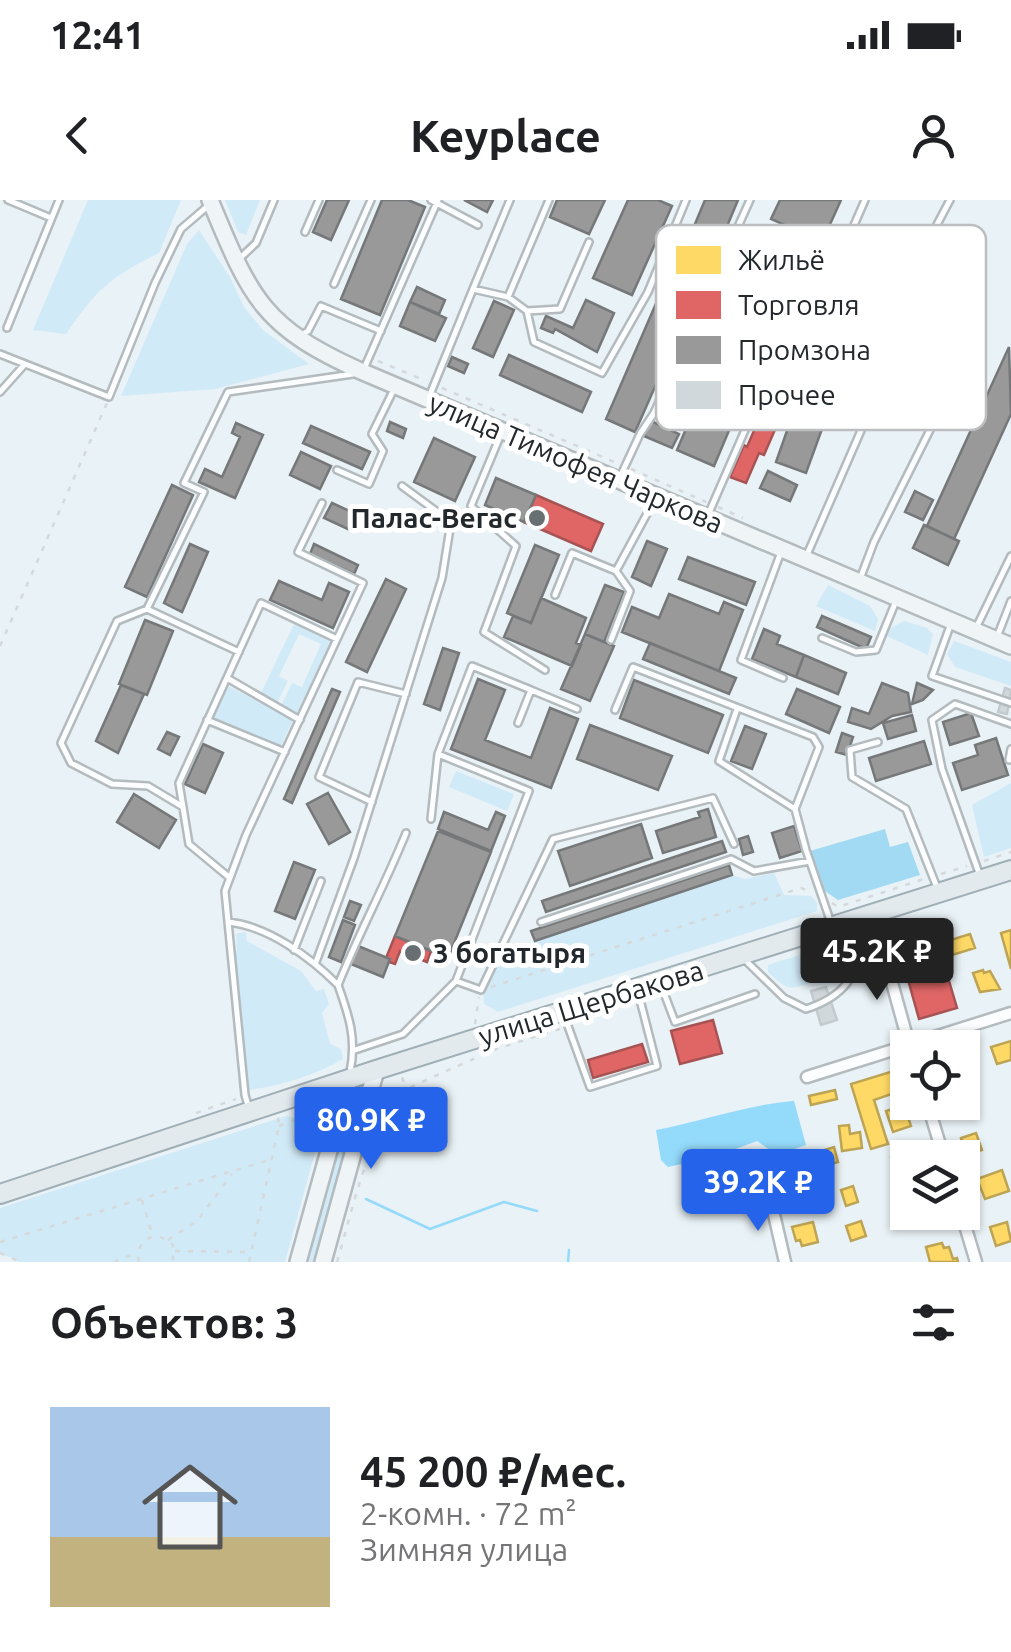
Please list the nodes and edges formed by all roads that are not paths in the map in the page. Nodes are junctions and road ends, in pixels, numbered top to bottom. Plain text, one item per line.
1 (8, 200) edge
2 (59, 200) edge
3 (274, 200) edge
4 (319, 200) edge
5 (371, 200) edge
6 (510, 200) edge
7 (549, 200) edge
8 (686, 200) edge
9 (750, 200) edge
10 (866, 200) edge
11 (950, 200) edge
12 (210, 201) edge
13 (435, 201) edge
14 (51, 218) junction
15 (478, 225) dead end
16 (676, 225) edge
17 (739, 225) edge
18 (854, 225) edge
19 (937, 225) edge
20 (305, 232) dead end
21 (590, 242) dead end
22 (236, 262) junction
23 (656, 273) edge
24 (334, 284) dead end
25 (473, 289) junction
26 (508, 297) junction
27 (527, 312) junction
28 (7, 328) dead end
29 (381, 331) junction
30 (296, 339) junction
31 (0, 354) edge
32 (25, 364) junction
33 (366, 365) junction
34 (395, 386) junction
35 (0, 392) edge
36 (431, 392) junction
37 (656, 410) edge
38 (745, 430) edge
39 (861, 430) edge
40 (930, 430) edge
41 (502, 432) junction
42 (336, 470) dead end
43 (622, 474) junction
44 (402, 486) dead end
45 (656, 496) junction
46 (322, 503) dead end
47 (709, 511) junction
48 (782, 550) junction
49 (1011, 556) edge
50 (805, 560) junction
51 (616, 571) junction
52 (858, 582) junction
53 (554, 595) dead end
54 (897, 598) junction
55 (1011, 601) edge
56 (147, 609) junction
57 (952, 621) junction
58 (975, 631) junction
59 (822, 638) dead end
60 (338, 639) junction
61 (611, 640) dead end
62 (1004, 643) edge
63 (238, 652) junction
64 (545, 670) dead end
65 (227, 678) junction
66 (782, 678) dead end
67 (531, 690) junction
68 (406, 694) junction
69 (1011, 703) edge
70 (576, 709) dead end
71 (737, 709) junction
72 (615, 710) dead end
73 (208, 720) junction
74 (300, 720) junction
75 (518, 723) dead end
76 (1011, 724) edge
77 (878, 742) dead end
78 (1011, 748) edge
79 (285, 752) junction
80 (438, 754) junction
81 (1009, 760) edge
82 (372, 802) junction
83 (183, 807) junction
84 (796, 810) junction
85 (431, 819) dead end
86 (406, 833) dead end
87 (734, 844) dead end
88 (810, 861) junction
89 (1011, 870) edge
90 (979, 871) junction
91 (230, 878) junction
92 (321, 881) dead end
93 (936, 884) junction
94 (873, 914) junction
95 (228, 922) junction
96 (541, 922) dead end
97 (833, 927) junction
98 (294, 950) junction
99 (741, 956) junction
100 (316, 962) junction
101 (456, 981) junction
102 (660, 982) junction
103 (338, 985) junction
104 (637, 989) junction
105 (755, 994) dead end
106 (1011, 1014) edge
107 (566, 1019) junction
108 (906, 1030) edge
109 (960, 1030) edge
110 (355, 1050) junction
111 (890, 1052) edge
112 (376, 1070) junction
113 (807, 1077) dead end
114 (349, 1079) junction
115 (250, 1112) junction
116 (0, 1194) edge
117 (770, 1197) dead end
118 (966, 1230) edge
119 (298, 1262) edge
120 (323, 1262) edge
121 (785, 1262) edge
122 (976, 1262) edge

1 - 14 lane
2 - 14 lane
3 - 22 lane
4 - 20 lane
5 - 24 lane
6 - 25 lane
7 - 26 lane
8 - 16 lane
9 - 17 lane
10 - 18 lane
11 - 19 lane
12 - 22 main road, улица Тимофея Чаркова
12 - 32 lane
13 - 15 lane
13 - 29 lane
14 - 28 lane
21 - 27 lane
22 - 30 main road, улица Тимофея Чаркова
23 - 27 lane
25 - 26 lane
25 - 36 lane
26 - 27 lane
29 - 30 lane
29 - 33 lane
30 - 33 main road, улица Тимофея Чаркова
31 - 32 lane
32 - 35 lane
33 - 34 main road, улица Тимофея Чаркова
33 - 56 lane
34 - 36 main road, улица Тимофея Чаркова
34 - 42 lane
36 - 41 main road, улица Тимофея Чаркова
37 - 43 lane
38 - 47 lane
39 - 50 lane
40 - 52 lane
41 - 43 main road, улица Тимофея Чаркова
41 - 64 lane
43 - 45 main road, улица Тимофея Чаркова
44 - 68 lane
45 - 47 main road, улица Тимофея Чаркова
45 - 51 lane
46 - 60 lane
47 - 48 main road, улица Тимофея Чаркова
48 - 50 main road, улица Тимофея Чаркова
48 - 66 lane
49 - 58 lane
50 - 52 main road, улица Тимофея Чаркова
51 - 53 lane
51 - 61 lane
52 - 54 main road, улица Тимофея Чаркова
54 - 57 main road, улица Тимофея Чаркова
54 - 59 lane
55 - 62 lane
56 - 63 lane
56 - 83 lane
57 - 58 main road, улица Тимофея Чаркова
57 - 69 lane
58 - 62 main road, улица Тимофея Чаркова
60 - 63 lane
60 - 74 lane
63 - 65 lane
65 - 73 lane
65 - 74 lane
67 - 70 lane
67 - 75 lane
67 - 80 lane
68 - 82 lane
68 - 82 lane
71 - 72 lane
71 - 84 lane
71 - 84 lane
73 - 79 lane
73 - 83 lane
74 - 79 lane
76 - 90 lane
77 - 93 lane
78 - 81 lane
79 - 91 lane
80 - 85 lane
80 - 101 lane
82 - 100 lane
83 - 91 lane
84 - 88 lane
86 - 103 lane
87 - 101 lane
88 - 96 lane
88 - 97 lane
89 - 90 main road, улица Щербакова
90 - 93 main road, улица Щербакова
91 - 95 lane
92 - 98 lane
93 - 94 main road, улица Щербакова
94 - 97 main road, улица Щербакова
94 - 99 lane
94 - 108 street
95 - 98 lane
95 - 115 lane
97 - 99 main road, улица Щербакова
98 - 100 lane
99 - 102 main road, улица Щербакова
100 - 103 lane
101 - 110 lane
102 - 104 main road, улица Щербакова
102 - 105 lane
103 - 110 lane
104 - 107 main road, улица Щербакова
104 - 107 lane
106 - 109 street
107 - 112 main road, улица Щербакова
110 - 114 lane
111 - 113 street
112 - 114 main road, улица Щербакова
112 - 120 main road
114 - 115 main road, улица Щербакова
114 - 119 main road
115 - 116 main road, улица Щербакова
117 - 121 street
118 - 122 street

